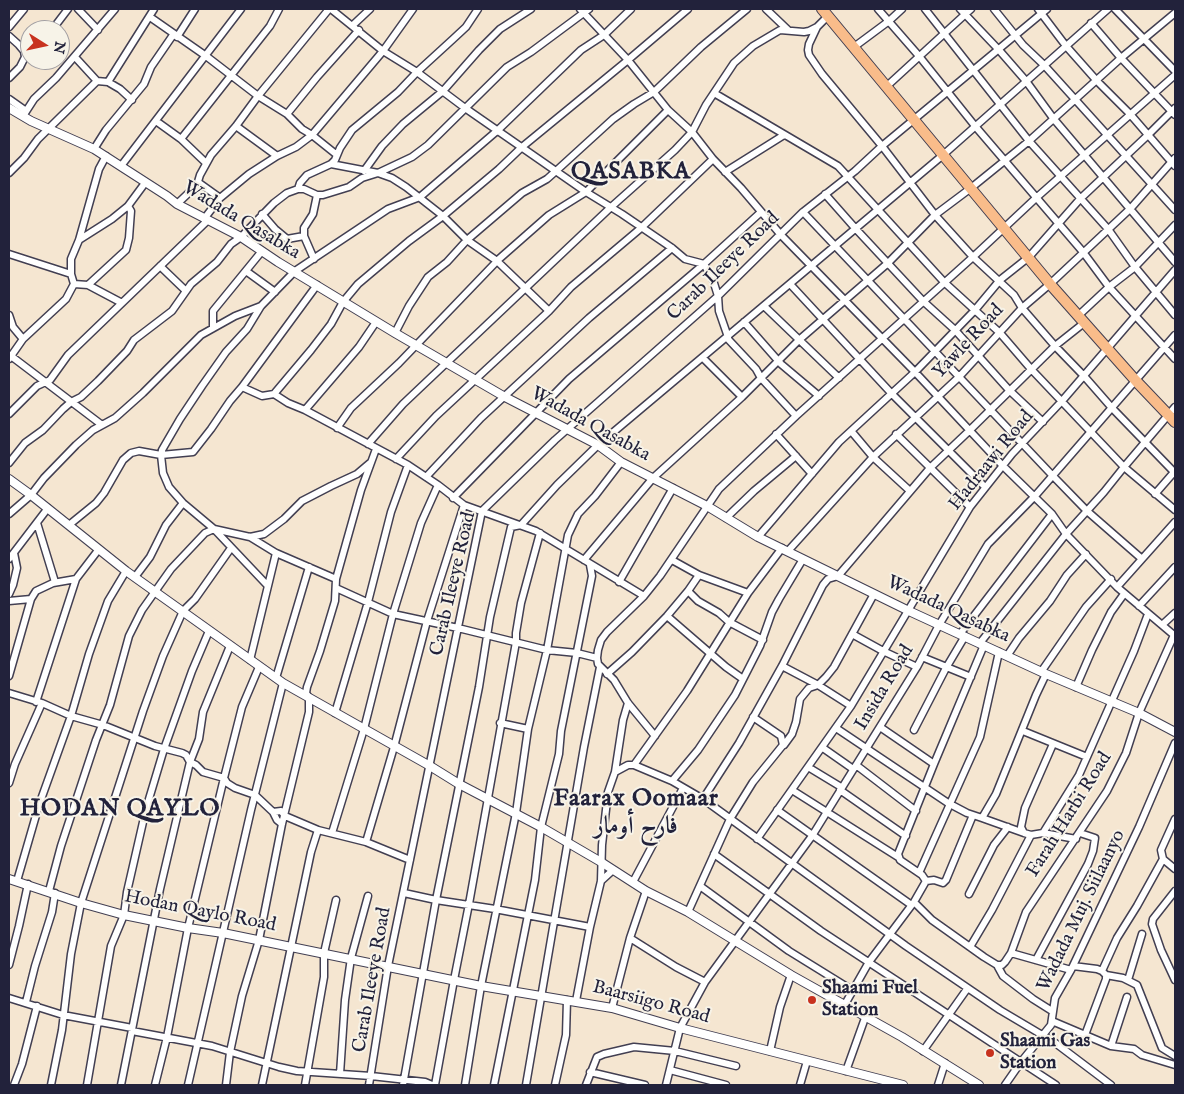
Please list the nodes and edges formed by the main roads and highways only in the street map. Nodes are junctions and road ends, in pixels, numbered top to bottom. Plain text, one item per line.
1 (825, 12) edge
2 (1173, 415) edge

1 - 2 highway

